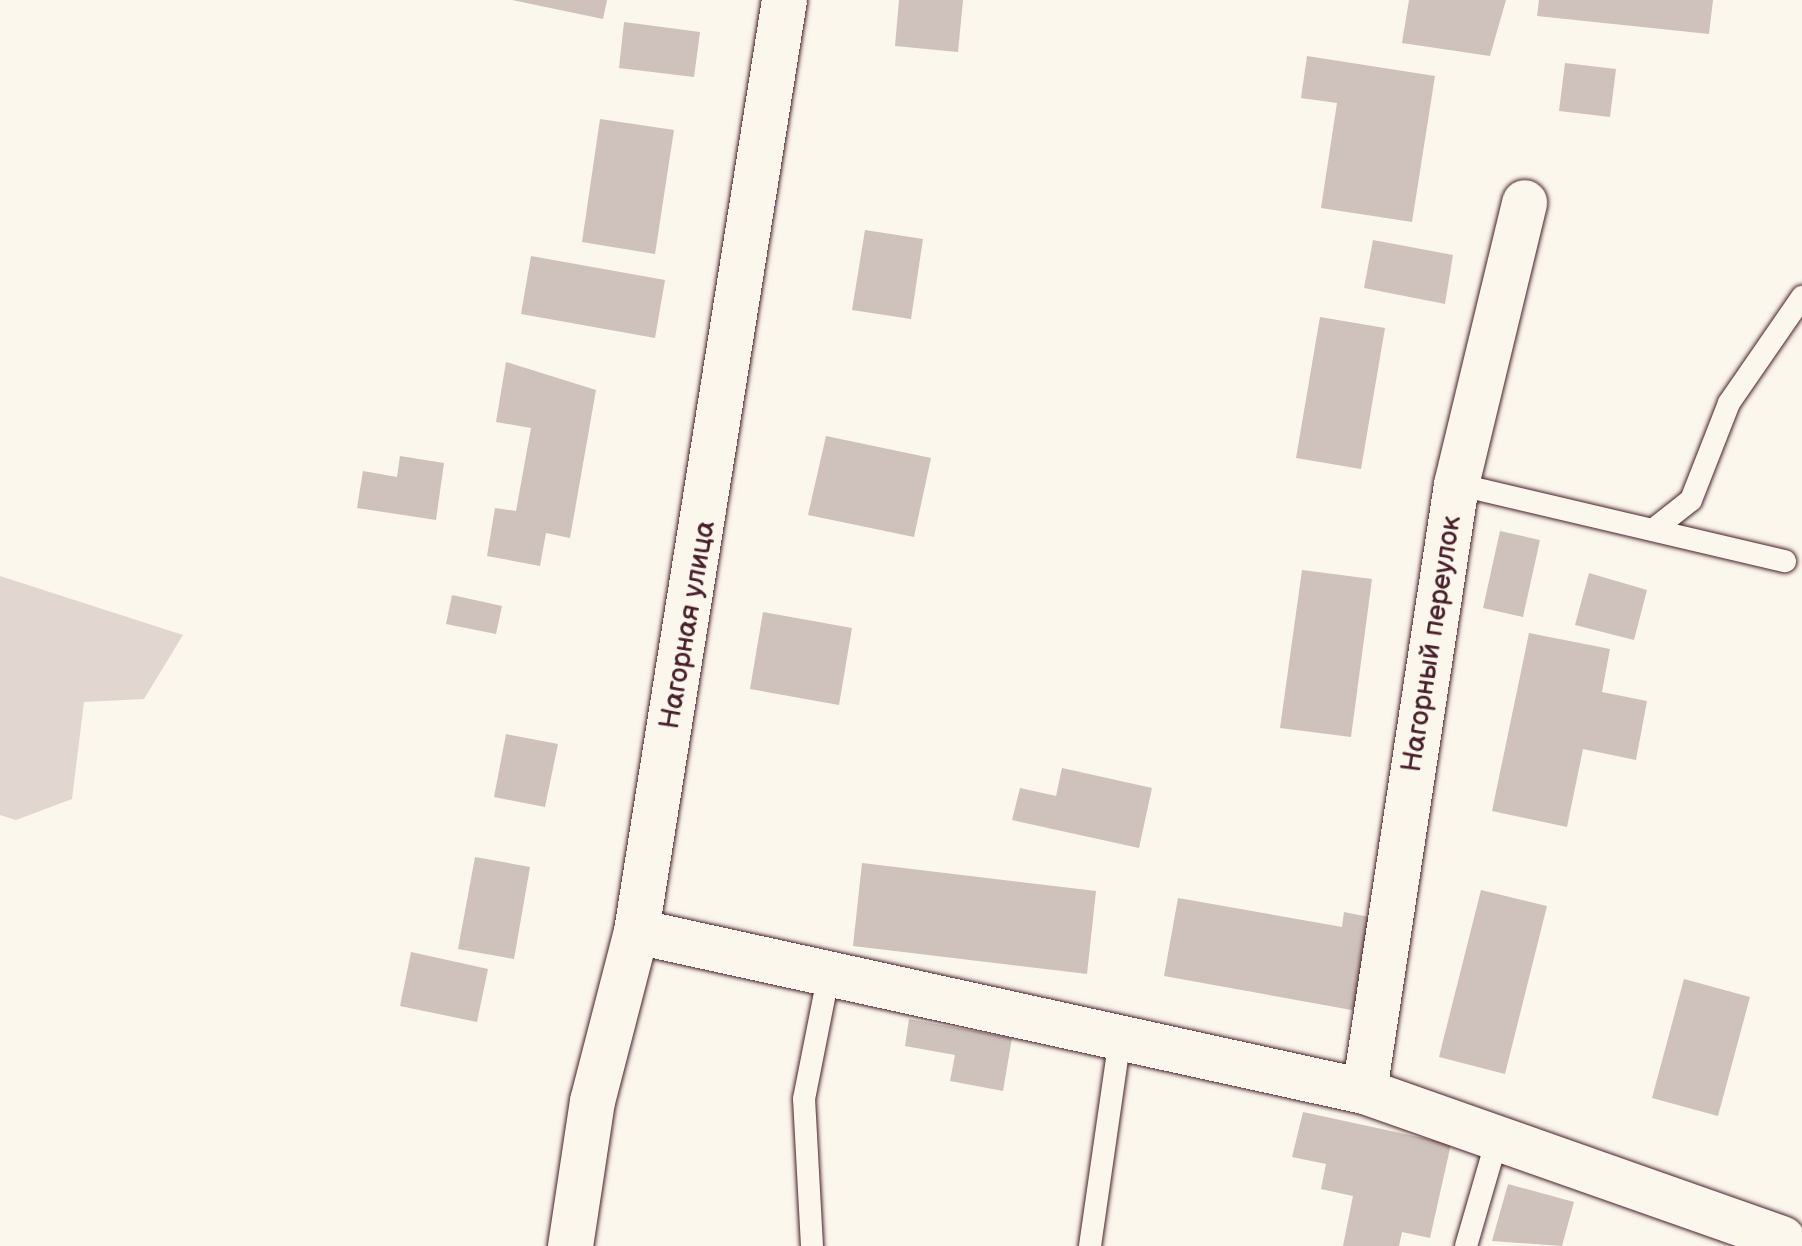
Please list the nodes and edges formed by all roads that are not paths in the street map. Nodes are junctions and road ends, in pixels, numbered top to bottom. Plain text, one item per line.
1 (784, 0) edge
2 (1524, 202) dead end
3 (1802, 297) edge
4 (1456, 484) junction
5 (1653, 530) junction
6 (1785, 561) dead end
7 (636, 931) junction
8 (829, 974) junction
9 (1120, 1038) junction
10 (1364, 1091) junction
11 (1498, 1139) junction
12 (1788, 1233) edge
13 (570, 1246) edge
14 (812, 1246) edge
15 (1090, 1246) edge
16 (1466, 1246) edge

1 - 7 street, Нагорная улица
2 - 4 street, Нагорный переулок
3 - 5 lane
4 - 5 lane
4 - 10 street, Нагорный переулок
5 - 6 lane
7 - 8 street
7 - 13 street, Нагорная улица
8 - 9 street
8 - 14 lane
9 - 10 street
9 - 15 lane
10 - 11 street
11 - 12 street
11 - 16 lane

